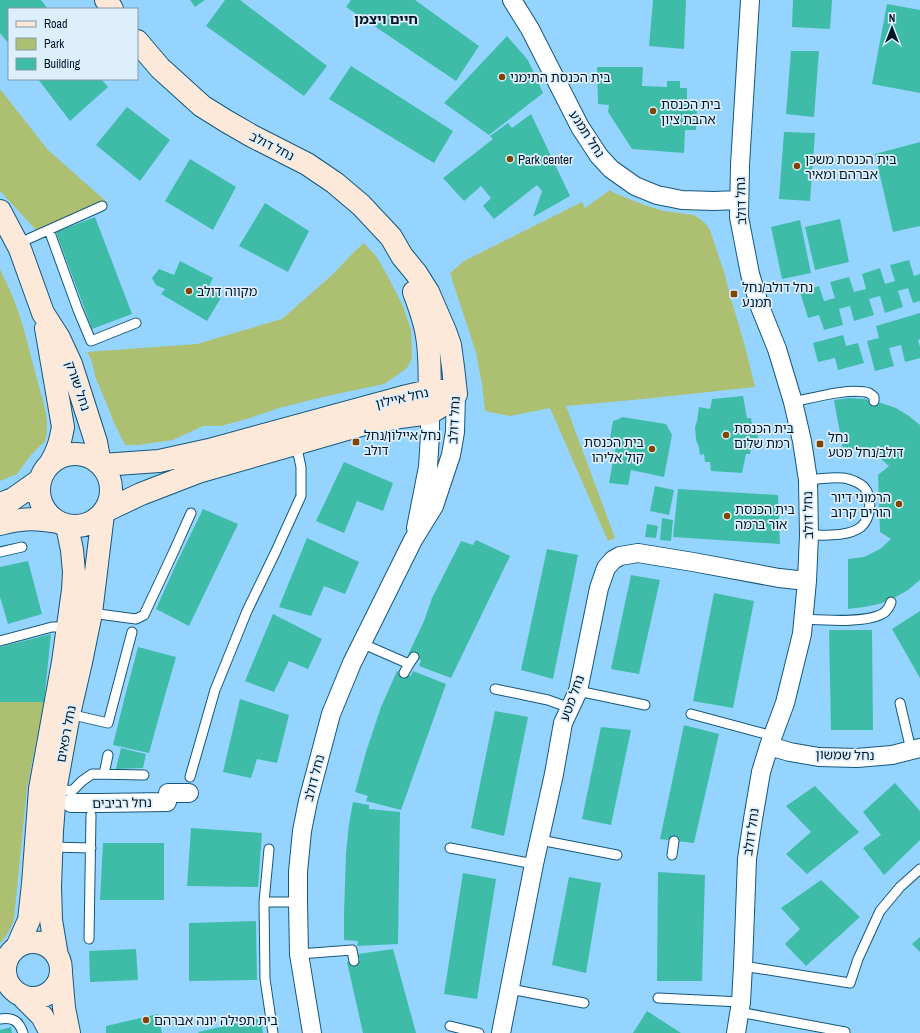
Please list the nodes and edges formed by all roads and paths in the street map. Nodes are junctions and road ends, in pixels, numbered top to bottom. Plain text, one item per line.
1 (512, 0) edge
2 (750, 0) edge
3 (138, 41) edge
4 (738, 200) junction
5 (102, 206) dead end
6 (0, 211) edge
7 (49, 230) junction
8 (17, 244) junction
9 (402, 256) junction
10 (43, 313) junction
11 (136, 323) dead end
12 (429, 391) junction
13 (456, 394) junction
14 (874, 401) dead end
15 (793, 402) junction
16 (430, 413) junction
17 (296, 444) junction
18 (101, 464) junction
19 (45, 472) junction
20 (808, 480) junction
21 (0, 504) edge
22 (104, 513) junction
23 (191, 513) dead end
24 (0, 524) edge
25 (63, 524) junction
26 (809, 535) junction
27 (413, 540) junction
28 (22, 546) dead end
29 (0, 552) edge
30 (807, 581) junction
31 (891, 602) dead end
32 (90, 613) junction
33 (803, 620) junction
34 (69, 627) junction
35 (132, 632) dead end
36 (0, 641) edge
37 (361, 643) junction
38 (404, 673) dead end
39 (495, 689) dead end
40 (578, 691) junction
41 (900, 703) dead end
42 (645, 705) dead end
43 (570, 708) junction
44 (69, 714) junction
45 (692, 714) dead end
46 (771, 741) junction
47 (916, 749) edge
48 (108, 755) dead end
49 (104, 774) junction
50 (144, 775) dead end
51 (190, 785) joint
52 (63, 797) junction
53 (91, 815) dead end
54 (540, 840) junction
55 (674, 841) dead end
56 (52, 846) junction
57 (90, 848) junction
58 (450, 848) dead end
59 (269, 849) dead end
60 (616, 855) dead end
61 (672, 855) dead end
62 (534, 864) junction
63 (920, 869) edge
64 (264, 902) junction
65 (298, 902) junction
66 (89, 939) dead end
67 (8, 954) edge
68 (299, 954) junction
69 (354, 961) dead end
70 (59, 965) junction
71 (743, 966) junction
72 (510, 989) junction
73 (13, 993) edge
74 (658, 998) dead end
75 (584, 1003) dead end
76 (740, 1007) junction
77 (0, 1019) edge
78 (450, 1026) dead end
79 (23, 1033) edge
80 (51, 1033) edge
81 (69, 1033) edge
82 (273, 1033) edge
83 (312, 1033) edge
84 (479, 1033) edge
85 (501, 1033) edge
86 (736, 1033) edge
87 (845, 1033) edge

1 - 4 street, נחל תמנע
2 - 4 street, נחל דולב
3 - 9 street, נחל דולב
4 - 15 street, נחל דולב
5 - 7 lane
6 - 8 street, נחל שורק
7 - 8 lane
7 - 11 lane
8 - 10 street, נחל שורק
9 - 12 street, נחל דולב
9 - 13 street, נחל דולב
10 - 18 street, נחל שורק
10 - 19 street, נחל שורק
12 - 13 street, נחל איילון
12 - 16 street, נחל דולב
12 - 18 street, נחל איילון
13 - 16 street, נחל איילון
13 - 27 street, נחל דולב
14 - 15 lane
15 - 20 street, נחל דולב
16 - 17 street, נחל איילון
16 - 27 street, נחל דולב
17 - 22 street, נחל איילון
17 - 51 lane
18 - 19 street
18 - 22 street
19 - 21 street
19 - 25 street
20 - 26 street, נחל דולב
20 - 26 lane
22 - 25 street
22 - 32 street, נחל רפאים
23 - 32 lane
24 - 25 street
25 - 34 street, נחל רפאים
26 - 30 street, נחל דולב
27 - 37 street, נחל דולב
28 - 29 lane
30 - 33 street, נחל דולב
30 - 40 street, נחל מטע
31 - 33 lane
32 - 44 street, נחל רפאים
33 - 46 street, נחל דולב
34 - 36 lane
34 - 67 street, נחל רפאים
35 - 44 lane
37 - 38 lane
37 - 65 street, נחל דולב
39 - 43 lane
40 - 42 lane
40 - 43 street, נחל מטע
41 - 47 lane
43 - 54 street, נחל מטע
44 - 52 street, נחל רפאים
45 - 46 lane
46 - 47 street, נחל שמשון
46 - 71 street, נחל דולב
48 - 49 lane
49 - 50 lane
49 - 52 lane
51 - 52 street, נחל רביבים
52 - 56 street, נחל רפאים
53 - 57 lane
54 - 60 lane
54 - 62 street, נחל מטע
55 - 61 lane
56 - 57 lane
56 - 70 street, נחל רפאים
57 - 66 lane
58 - 62 lane
59 - 64 lane
62 - 72 street, נחל מטע
63 - 71 lane
64 - 65 lane
64 - 82 lane
65 - 68 street, נחל דולב
67 - 70 street
67 - 73 street
68 - 69 lane
68 - 83 street, נחל דולב
70 - 73 street
70 - 81 street, נחל רפאים
71 - 76 street, נחל דולב
72 - 75 lane
72 - 85 street, נחל מטע
73 - 80 street
74 - 76 lane
76 - 86 street, נחל דולב
76 - 87 lane
77 - 79 lane
78 - 84 lane

